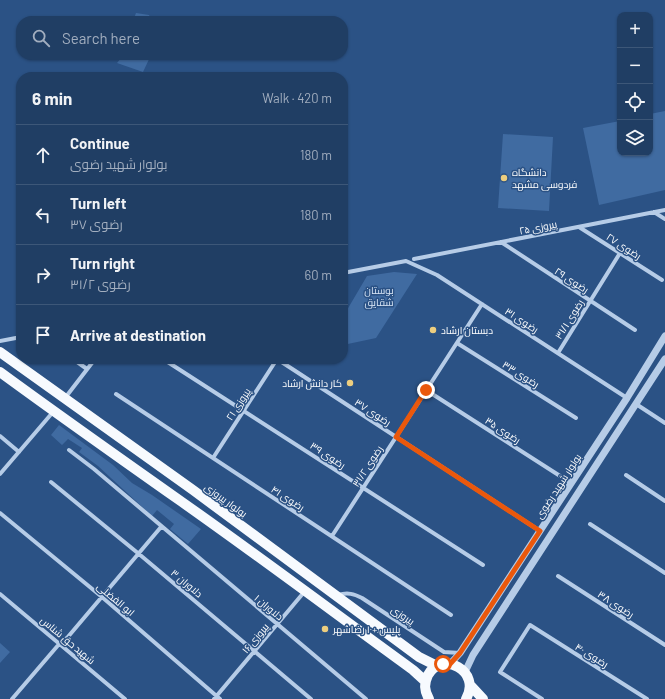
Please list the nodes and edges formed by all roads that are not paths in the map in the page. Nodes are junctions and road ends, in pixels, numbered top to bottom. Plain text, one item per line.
1 (665, 210) edge
2 (654, 212) junction
3 (665, 219) edge
4 (579, 227) junction
5 (500, 242) junction
6 (620, 253) junction
7 (414, 259) dead end
8 (348, 272) edge
9 (662, 280) dead end
10 (590, 301) junction
11 (482, 304) junction
12 (635, 330) dead end
13 (665, 336) edge
14 (16, 338) edge
15 (0, 341) edge
16 (457, 343) junction
17 (0, 352) edge
18 (558, 353) junction
19 (665, 359) edge
20 (16, 364) edge
21 (17, 364) edge
22 (80, 364) edge
23 (92, 364) edge
24 (171, 364) edge
25 (274, 364) edge
26 (285, 364) edge
27 (88, 369) junction
28 (0, 372) edge
29 (426, 390) junction
30 (116, 394) dead end
31 (627, 398) junction
32 (65, 399) junction
33 (636, 404) junction
34 (54, 411) junction
35 (244, 411) junction
36 (576, 418) dead end
37 (665, 423) edge
38 (0, 436) edge
39 (396, 437) junction
40 (69, 450) dead end
41 (18, 452) junction
42 (213, 458) junction
43 (0, 474) edge
44 (626, 475) dead end
45 (51, 482) dead end
46 (571, 483) junction
47 (363, 488) junction
48 (665, 501) edge
49 (0, 513) edge
50 (590, 524) dead end
51 (161, 527) junction
52 (540, 531) junction
53 (332, 536) junction
54 (139, 554) junction
55 (484, 565) dead end
56 (665, 573) edge
57 (558, 576) dead end
58 (305, 591) junction
59 (0, 594) edge
60 (336, 596) junction
61 (102, 597) junction
62 (451, 615) dead end
63 (277, 624) junction
64 (60, 643) junction
65 (665, 645) edge
66 (255, 651) junction
67 (460, 653) junction
68 (450, 664) junction
69 (437, 666) junction
70 (465, 672) junction
71 (425, 681) junction
72 (470, 685) junction
73 (217, 698) edge
74 (12, 699) edge
75 (125, 699) edge
76 (311, 699) edge
77 (366, 699) edge
78 (428, 699) edge
79 (466, 699) edge
80 (483, 699) edge
81 (542, 699) edge
82 (647, 699) edge

1 - 2 street, پیروزی ۲۵
2 - 3 street
2 - 4 street, پیروزی ۲۵
4 - 5 street, پیروزی ۲۵
4 - 6 street, رضوی ۲۷
5 - 7 street, پیروزی ۲۵
5 - 10 street, رضوی ۲۹
6 - 9 street, رضوی ۲۷
6 - 10 street, رضوی ۳۱/۱
8 - 11 street, رضوی ۳۱
10 - 12 street, رضوی ۲۹
10 - 18 street, رضوی ۳۱/۱
11 - 16 street, رضوی ۳۱/۲
11 - 18 street, رضوی ۳۱
13 - 31 street, بولوار شهید رضوی
14 - 15 street
16 - 29 street, رضوی ۳۱/۲
16 - 36 street, رضوی ۳۳
17 - 20 main road, بولوار پیروزی
18 - 31 street, رضوی ۳۱
19 - 33 street, بولوار شهید رضوی
21 - 32 main road, بولوار پیروزی
22 - 27 street
23 - 27 street
24 - 35 street, رضوی ۳۹
25 - 35 street, پیروزی ۲۱
26 - 39 street, رضوی ۳۷
27 - 32 street
28 - 34 main road
29 - 39 street, رضوی ۳۱/۲
29 - 46 street, رضوی ۳۵
30 - 42 street, رضوی ۴۱
31 - 33 street
31 - 46 street, بولوار شهید رضوی
32 - 34 main road
32 - 60 main road, بولوار پیروزی
33 - 37 street
33 - 70 street, بولوار شهید رضوی
34 - 41 street
34 - 58 main road
35 - 42 street, پیروزی ۲۱
35 - 47 street, رضوی ۳۹
38 - 41 street
39 - 47 street, رضوی ۳۱/۲
39 - 52 street, رضوی ۳۷
40 - 51 street, دلاوران ۱
41 - 43 street
42 - 53 street, رضوی ۴۱
44 - 48 street
45 - 54 street, دلاوران ۳
46 - 52 street, بولوار شهید رضوی
47 - 53 street, رضوی ۳۱/۲
47 - 55 street, رضوی ۳۹
49 - 61 street, ابو الفضلی
50 - 56 street
51 - 54 street
51 - 63 street, دلاوران ۱
52 - 67 street, بولوار شهید رضوی
53 - 62 street, رضوی ۴۱
54 - 61 street
54 - 66 street, دلاوران ۳
57 - 65 street, رضوی ۳۸
58 - 63 street, پیروزی ۱۶
58 - 71 main road
59 - 64 street, شهید حق شناس
60 - 67 street, پیروزی
60 - 69 main road, بولوار پیروزی
61 - 64 street
61 - 73 street, ابو الفضلی
63 - 66 street, پیروزی ۱۶
63 - 77 street, دلاوران ۱
64 - 74 street
64 - 75 street, شهید حق شناس
66 - 73 street, پیروزی ۱۶
66 - 76 street, دلاوران ۳
67 - 68 street, بولوار شهید رضوی
68 - 69 main road
68 - 70 main road
69 - 71 main road
70 - 72 main road
71 - 78 main road
72 - 79 main road
72 - 80 main road
81 - 82 street, رضوی ۴۰

